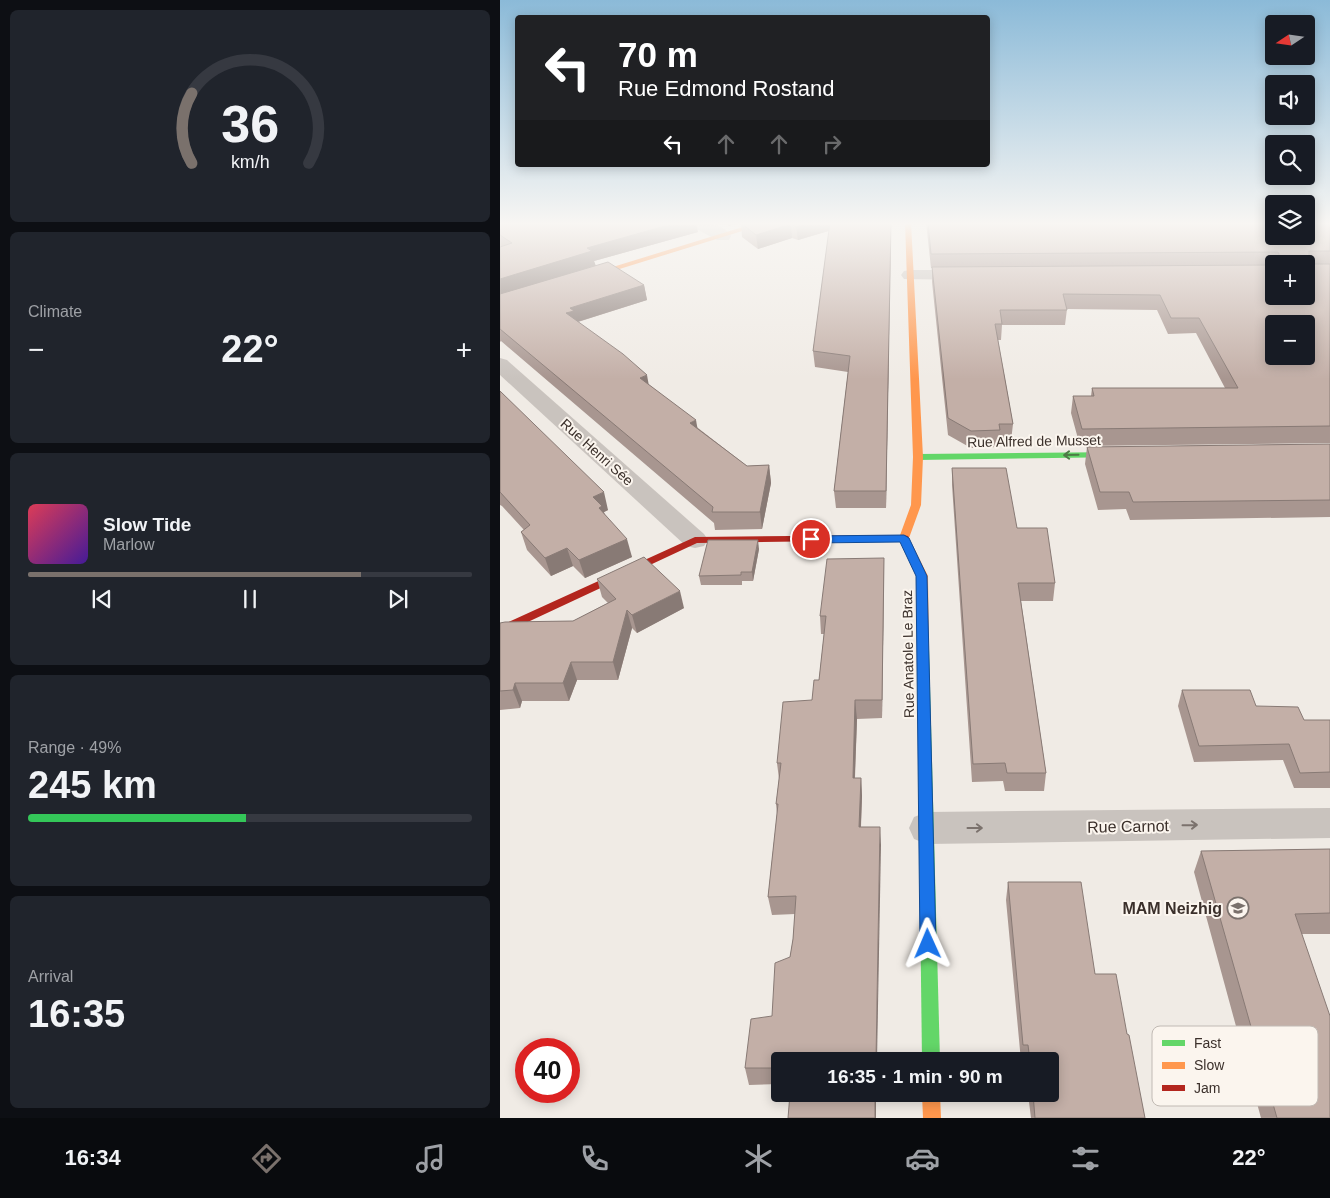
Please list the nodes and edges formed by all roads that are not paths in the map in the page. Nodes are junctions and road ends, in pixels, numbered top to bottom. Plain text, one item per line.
1 (592, 274) edge
2 (910, 275) joint
3 (986, 275) edge
4 (572, 280) edge
5 (500, 364) edge
6 (1133, 454) edge
7 (918, 457) junction
8 (904, 538) junction
9 (695, 540) junction
10 (500, 631) edge
11 (1330, 823) edge
12 (927, 828) junction
13 (931, 1052) edge
14 (931, 1102) edge
15 (932, 1118) edge

1 - 4 street
2 - 3 street
2 - 7 street
5 - 9 street, Rue Henri Sée
6 -> 7 street, Rue Alfred de Musset
7 - 8 street
8 - 9 street
8 - 12 street, Rue Anatole Le Braz
9 - 10 street
12 -> 11 street, Rue Carnot
12 - 13 street, Rue Anatole Le Braz
14 - 15 street

